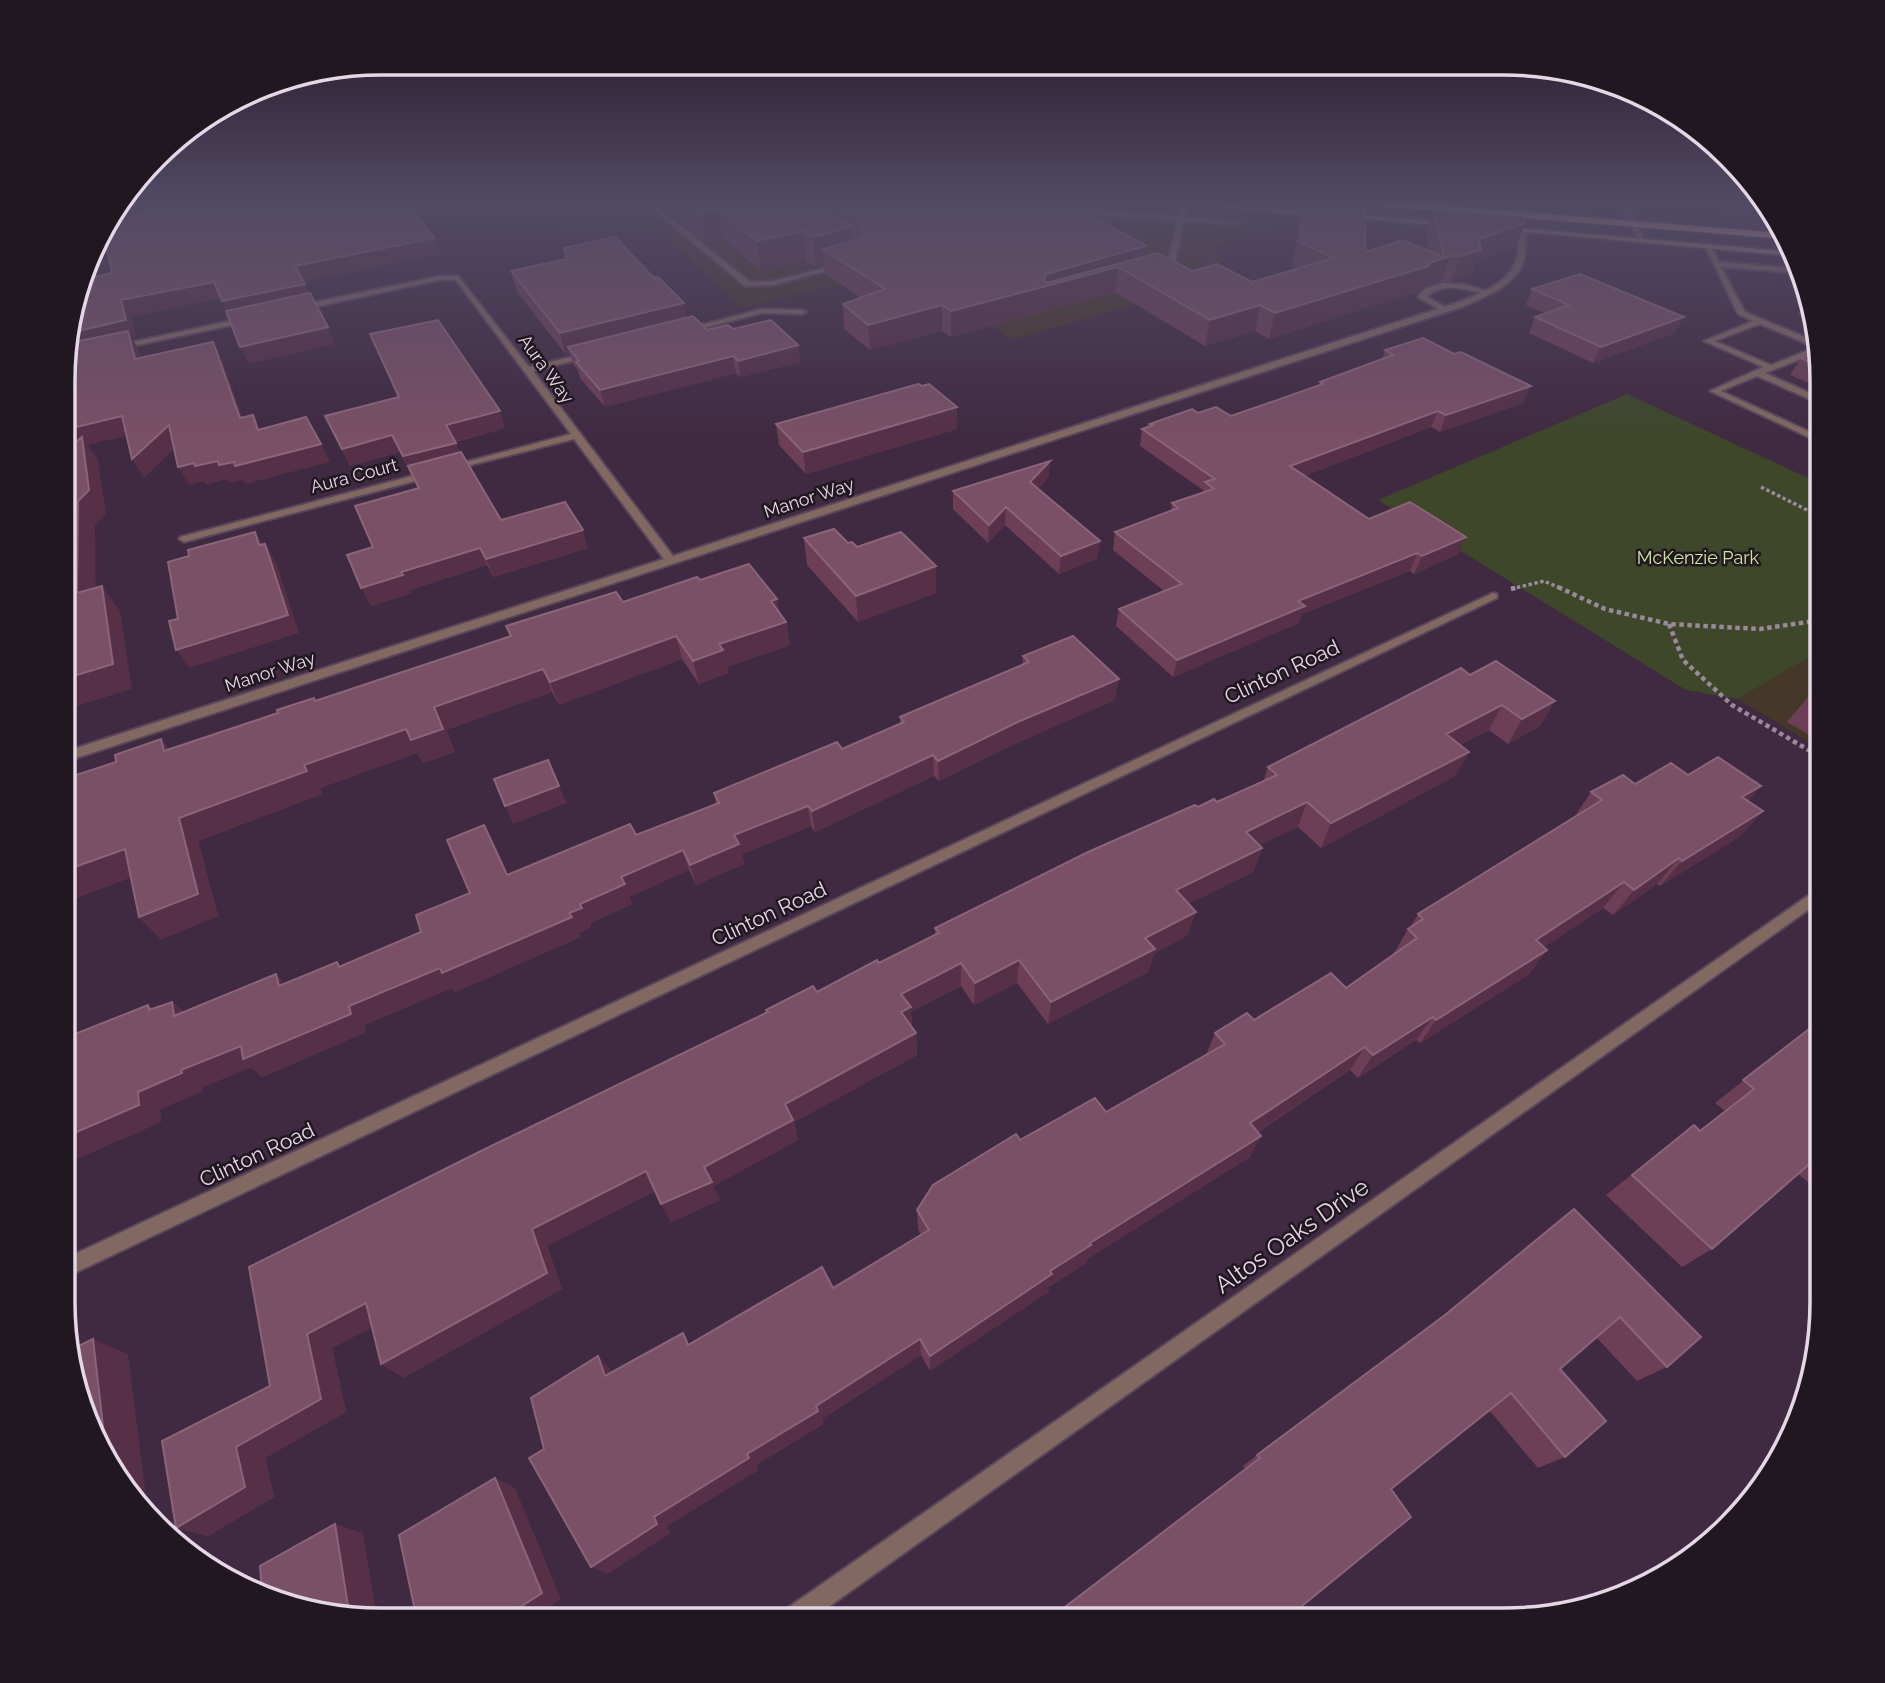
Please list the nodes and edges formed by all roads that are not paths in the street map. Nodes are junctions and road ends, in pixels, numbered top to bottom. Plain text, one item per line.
1 (428, 281) edge
2 (460, 281) edge
3 (744, 281) edge
4 (783, 281) edge
5 (1505, 281) edge
6 (1725, 281) edge
7 (1486, 292) junction
8 (1444, 310) junction
9 (283, 311) edge
10 (802, 312) dead end
11 (257, 317) edge
12 (1759, 322) junction
13 (672, 334) edge
14 (1807, 342) edge
15 (109, 348) edge
16 (1808, 352) edge
17 (595, 353) edge
18 (1772, 368) junction
19 (528, 370) junction
20 (1757, 373) junction
21 (1810, 396) edge
22 (1810, 435) edge
23 (574, 436) junction
24 (184, 540) dead end
25 (671, 561) junction
26 (1493, 596) road end
27 (75, 753) edge
28 (1810, 900) edge
29 (75, 1264) edge
30 (807, 1608) edge

1 - 9 street, Aura Way
2 - 19 street, Aura Way
3 - 4 street
5 - 7 street, Manor Way
6 - 12 street
7 - 8 street, Manor Way
7 - 8 street
8 - 25 street, Manor Way
10 - 13 street
11 - 15 street
12 - 14 street
12 - 18 street
16 - 18 street
17 - 19 street
18 - 20 street
19 - 23 street, Aura Way
20 - 21 street
20 - 22 street
23 - 24 street, Aura Court
23 - 25 street, Aura Way
25 - 27 street, Manor Way
26 - 29 street, Clinton Road
28 - 30 street, Altos Oaks Drive

